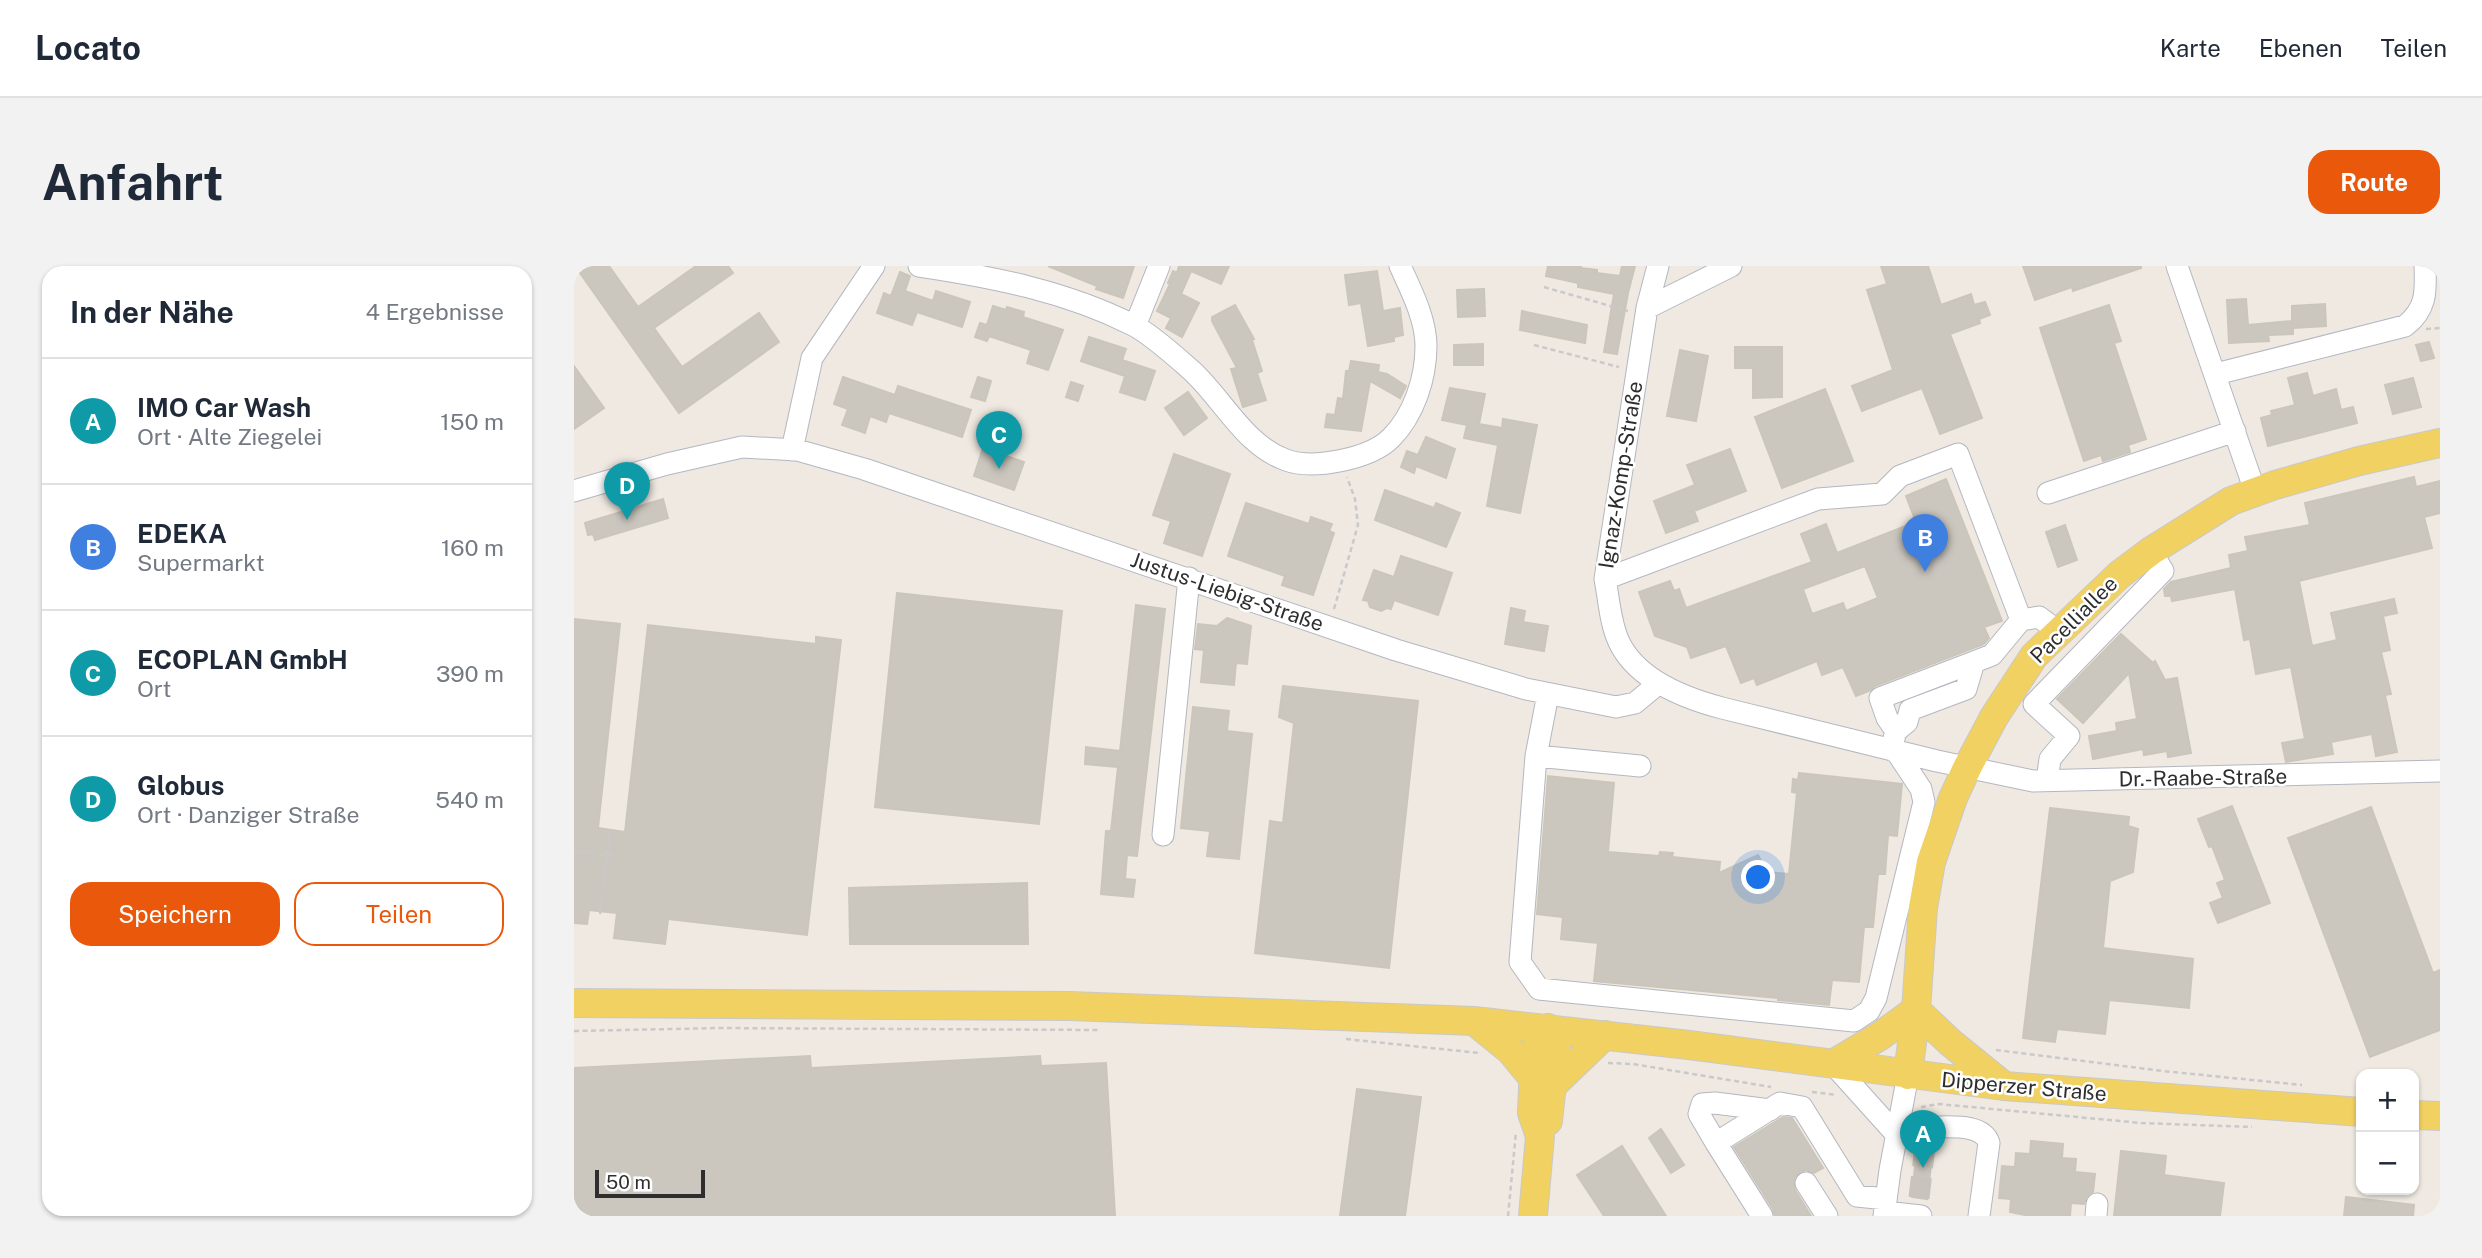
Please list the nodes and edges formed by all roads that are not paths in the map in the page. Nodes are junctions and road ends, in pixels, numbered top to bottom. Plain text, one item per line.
1 (874, 266) edge
2 (919, 266) edge
3 (1160, 266) edge
4 (1400, 266) edge
5 (1658, 266) edge
6 (1731, 266) edge
7 (2177, 266) edge
8 (2425, 266) edge
9 (1646, 312) junction
10 (1135, 326) junction
11 (2216, 374) junction
12 (2235, 431) junction
13 (2440, 443) edge
14 (792, 450) junction
15 (574, 491) edge
16 (2255, 491) junction
17 (2048, 494) dead end
18 (2151, 551) junction
19 (1189, 578) junction
20 (1605, 579) junction
21 (2021, 620) junction
22 (2059, 632) junction
23 (1974, 662) junction
24 (1659, 683) junction
25 (1548, 694) junction
26 (1894, 744) junction
27 (1536, 756) junction
28 (1640, 765) dead end
29 (1967, 768) junction
30 (2440, 771) edge
31 (2047, 781) junction
32 (1163, 835) dead end
33 (574, 1003) edge
34 (1916, 1010) junction
35 (1474, 1021) junction
36 (1548, 1028) junction
37 (1605, 1035) junction
38 (1833, 1064) junction
39 (1908, 1075) junction
40 (1543, 1082) junction
41 (2004, 1086) junction
42 (1770, 1110) junction
43 (2356, 1112) edge
44 (2419, 1115) edge
45 (2440, 1116) edge
46 (1896, 1134) junction
47 (1926, 1137) dead end
48 (1716, 1143) junction
49 (1806, 1183) dead end
50 (1856, 1206) edge
51 (1885, 1209) edge
52 (1919, 1210) edge
53 (1533, 1216) edge
54 (1762, 1216) edge
55 (1827, 1216) edge
56 (1979, 1216) edge

1 - 14 street
2 - 10 street
3 - 10 street
4 - 10 street
5 - 9 street, Ignaz-Komp-Straße
6 - 9 street
7 - 11 street
8 - 11 street
9 - 20 street, Ignaz-Komp-Straße
11 - 12 street
12 - 16 street
12 - 17 street
13 - 16 main road, Pacelliallee
14 - 15 street, Justus-Liebig-Straße
14 - 19 street, Justus-Liebig-Straße
16 - 18 main road, Pacelliallee
18 - 22 main road, Pacelliallee
18 - 31 street
19 - 25 street, Justus-Liebig-Straße
19 - 32 street
20 - 21 street
20 - 24 street, Ignaz-Komp-Straße
21 - 22 street
21 - 23 street
22 - 29 main road, Pacelliallee
23 - 26 street
23 - 26 street
24 - 25 street, Justus-Liebig-Straße
24 - 26 street, Ignaz-Komp-Straße
25 - 27 street
26 - 27 street
26 - 29 street, Ignaz-Komp-Straße
27 - 28 street
29 - 31 street, Dr.-Raabe-Straße
29 - 34 main road, Pacelliallee
30 - 31 street, Dr.-Raabe-Straße
33 - 35 main road, Dipperzer Straße
34 - 38 main road
34 - 39 main road, Pacelliallee
34 - 41 main road
35 - 36 main road, Dipperzer Straße
35 - 40 main road
36 - 37 main road, Dipperzer Straße
36 - 40 main road
37 - 38 main road, Dipperzer Straße
37 - 40 main road
38 - 39 main road, Dipperzer Straße
38 - 46 street
39 - 41 main road, Dipperzer Straße
39 - 46 street
40 - 53 main road
41 - 43 main road, Dipperzer Straße
42 - 48 street
42 - 48 street
42 - 50 street
44 - 45 main road
46 - 51 street
47 - 56 street
48 - 54 street
49 - 55 street
50 - 51 street
51 - 52 street

